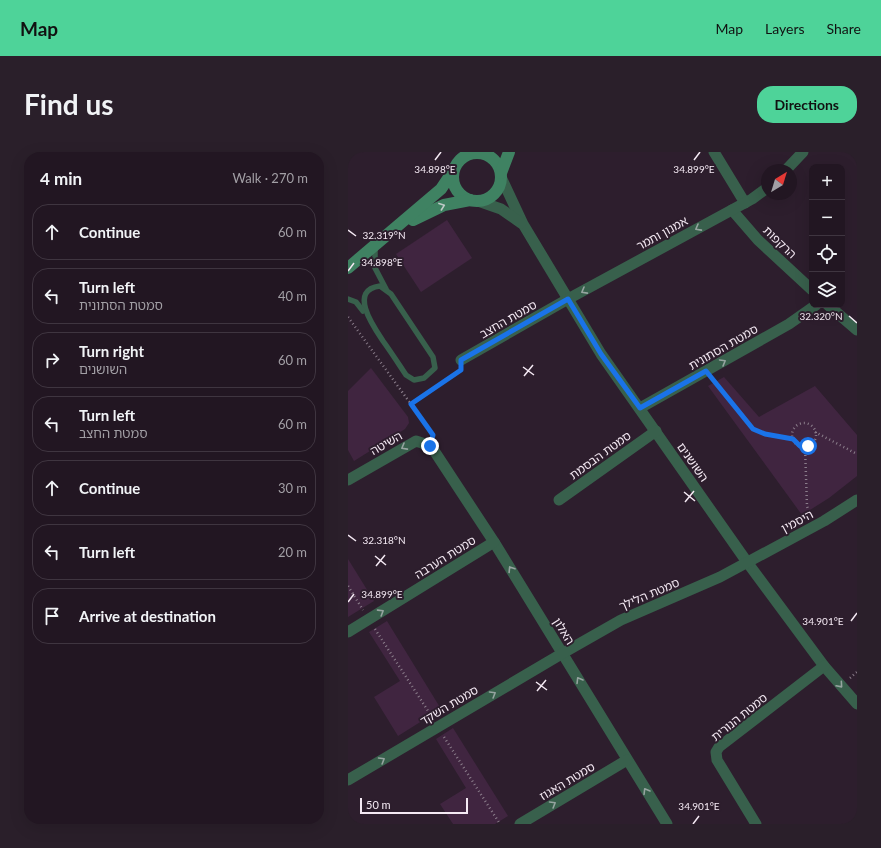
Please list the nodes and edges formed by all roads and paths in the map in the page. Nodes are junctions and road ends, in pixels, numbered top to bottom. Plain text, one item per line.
1 (473, 152) edge
2 (509, 152) edge
3 (714, 152) edge
4 (803, 152) edge
5 (792, 164) edge
6 (453, 171) junction
7 (501, 175) junction
8 (761, 192) edge
9 (474, 201) junction
10 (745, 203) junction
11 (732, 210) junction
12 (523, 224) junction
13 (395, 230) junction
14 (376, 244) junction
15 (348, 268) edge
16 (809, 287) edge
17 (386, 290) junction
18 (348, 298) edge
19 (568, 299) junction
20 (812, 308) edge
21 (831, 308) edge
22 (365, 314) junction
23 (348, 317) edge
24 (857, 330) edge
25 (461, 360) joint
26 (706, 371) junction
27 (411, 404) junction
28 (640, 408) junction
29 (656, 431) junction
30 (815, 432) junction
31 (793, 439) junction
32 (805, 447) junction
33 (434, 450) junction
34 (857, 454) edge
35 (348, 480) edge
36 (559, 500) dead end
37 (857, 500) edge
38 (815, 526) junction
39 (494, 542) junction
40 (747, 562) junction
41 (348, 586) edge
42 (369, 619) junction
43 (348, 632) edge
44 (563, 653) junction
45 (824, 666) junction
46 (857, 704) edge
47 (438, 726) junction
48 (628, 760) junction
49 (348, 780) edge
50 (500, 824) edge
51 (520, 824) edge
52 (667, 824) edge
53 (756, 824) edge

1 - 6 street
1 - 7 street
2 - 7 street
3 - 10 street
4 - 5 street
6 - 9 street
6 - 13 street
7 - 9 street
7 - 12 street, השושנים
8 - 10 street, אמנון ותמר
9 - 12 street, השושנים
13 -> 9 street
10 - 11 street, אמנון ותמר
11 - 16 street, הרקפות
11 -> 19 street, אמנון ותמר
12 - 19 street, השושנים
13 - 14 street
14 - 15 street
14 - 17 lane
17 - 22 lane
17 - 22 lane
18 - 22 lane
19 - 25 street, סמטת החצב
19 - 28 street, השושנים
26 -> 20 street, סמטת הסתונית
21 - 24 street
23 - 27 path
25 - 27 path
26 - 28 street, סמטת הסתונית
26 - 31 path
27 - 33 path
28 - 29 street, השושנים
29 - 36 street, סמטת הבסמת
29 - 40 street, השושנים
30 - 31 path
30 - 32 path
30 - 34 path
31 - 32 path
32 - 38 path
33 -> 35 street, השיטה
33 - 39 street, האלון
37 - 38 street, היסמין
38 - 40 street, היסמין
42 -> 39 street, סמטת הערבה
44 -> 39 street, האלון
40 - 44 street, סמטת הלילך
40 - 45 street, השושנים
41 - 42 path
42 - 43 street, סמטת הערבה
42 - 47 path
47 -> 44 street, סמטת השקד
48 -> 44 street, האלון
45 -> 46 street, השושנים
45 - 53 street, סמטת הנורית
49 -> 47 street, סמטת השקד
47 - 50 path
51 -> 48 street, סמטת האגוז
52 -> 48 street, האלון

